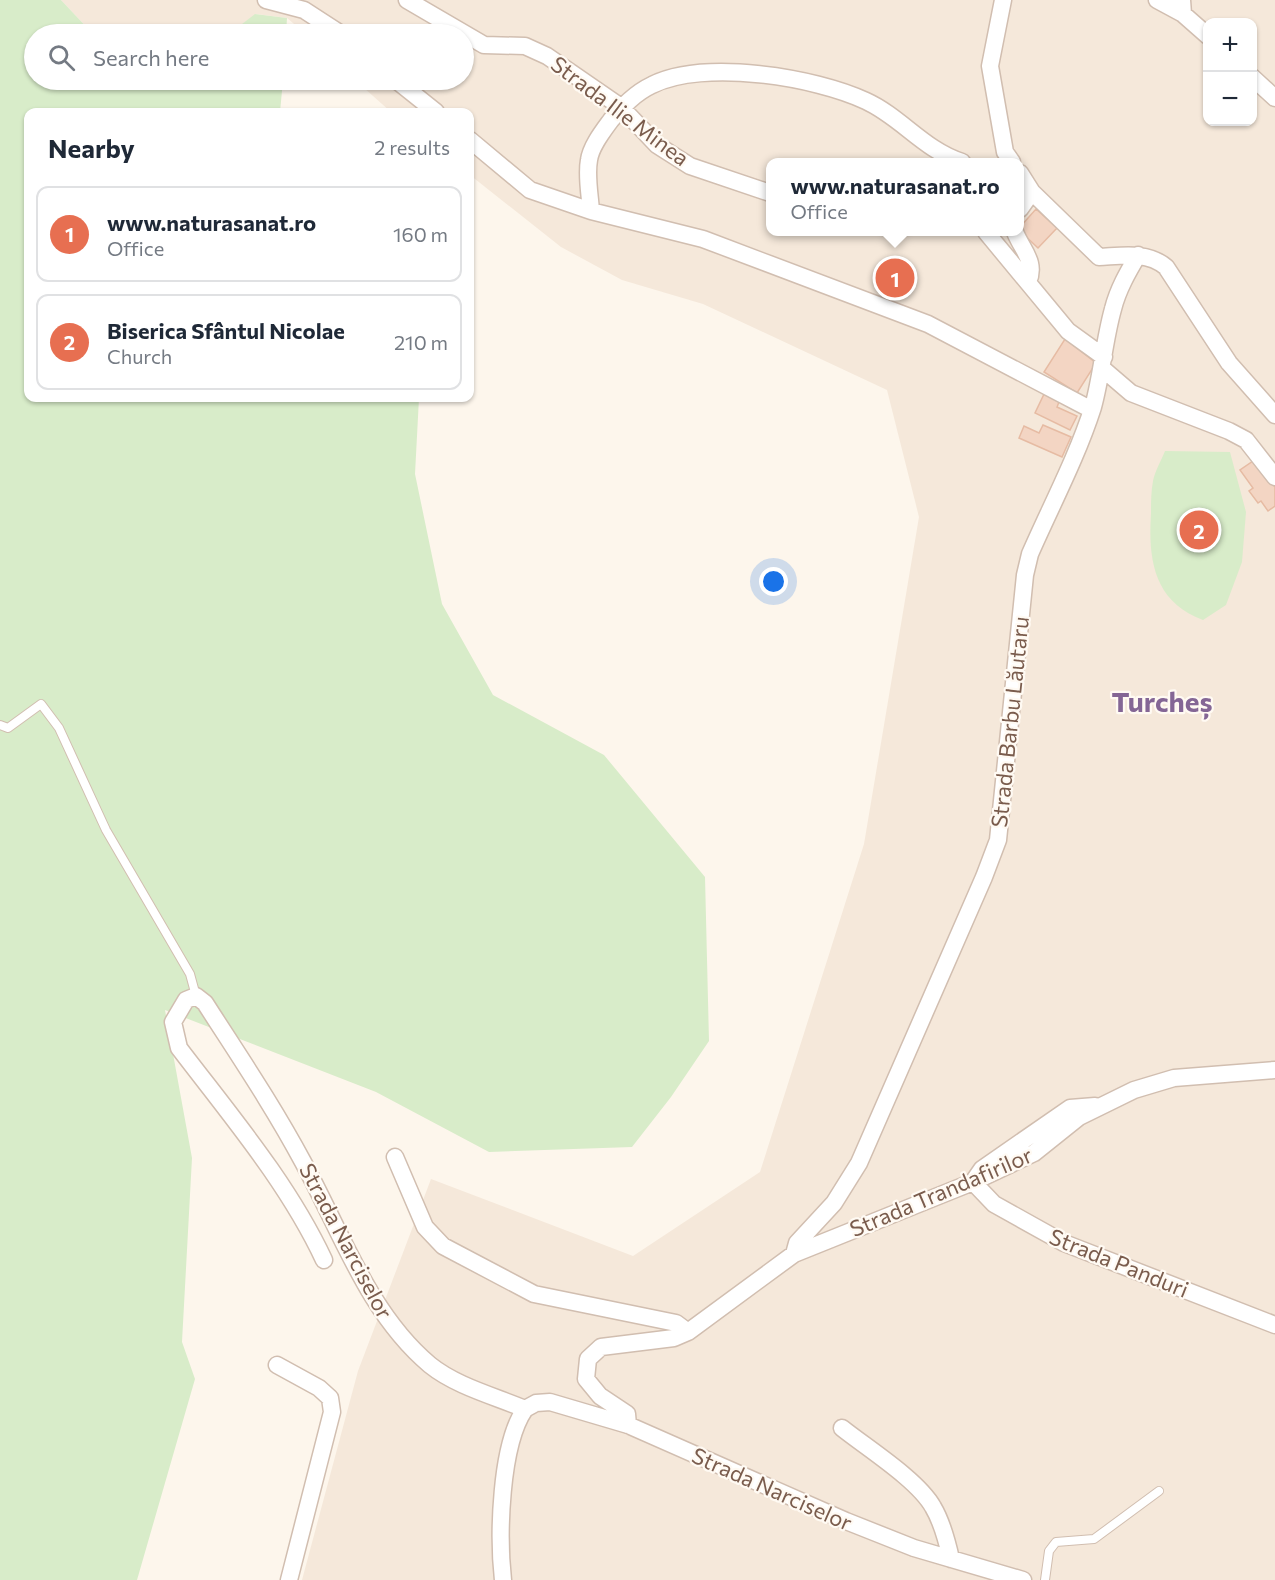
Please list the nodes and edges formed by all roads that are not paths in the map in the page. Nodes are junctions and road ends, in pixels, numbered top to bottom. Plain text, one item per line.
1 (266, 0) edge
2 (407, 0) edge
3 (1003, 0) edge
4 (1156, 0) edge
5 (1183, 7) edge
6 (326, 24) edge
7 (448, 24) edge
8 (1203, 30) edge
9 (474, 39) edge
10 (1257, 82) edge
11 (408, 90) edge
12 (1275, 98) edge
13 (621, 107) junction
14 (431, 108) edge
15 (474, 143) edge
16 (949, 158) edge
17 (1009, 158) edge
18 (1024, 179) edge
19 (766, 191) edge
20 (1032, 192) junction
21 (1024, 203) edge
22 (591, 210) junction
23 (990, 236) edge
24 (1018, 236) edge
25 (1138, 255) junction
26 (1028, 282) junction
27 (1103, 363) junction
28 (1092, 410) junction
29 (1275, 415) edge
30 (1275, 477) edge
31 (0, 725) edge
32 (196, 996) junction
33 (1275, 1070) edge
34 (395, 1157) dead end
35 (973, 1182) junction
36 (794, 1254) junction
37 (324, 1260) dead end
38 (1275, 1325) edge
39 (688, 1332) junction
40 (277, 1365) dead end
41 (525, 1409) junction
42 (628, 1425) junction
43 (842, 1428) dead end
44 (1159, 1491) dead end
45 (951, 1559) junction
46 (1015, 1579) edge
47 (289, 1580) edge
48 (502, 1580) edge
49 (1045, 1580) edge

1 - 6 street
2 - 7 street, Strada Ilie Minea
3 - 17 street
4 - 5 street
5 - 8 street
9 - 13 street, Strada Ilie Minea
10 - 12 street
11 - 14 street
13 - 16 street
13 - 19 street, Strada Ilie Minea
13 - 22 street
15 - 22 street
18 - 20 street
20 - 21 street
20 - 25 street
22 - 28 street
23 - 26 street
24 - 26 street
25 - 27 street, Strada Barbu Lăutaru
25 - 29 street
26 - 27 street
27 - 28 street, Strada Barbu Lăutaru
27 - 30 street
28 - 36 street, Strada Barbu Lăutaru
31 - 32 lane
32 - 37 street, Strada Narciselor
32 - 41 street, Strada Narciselor
33 - 35 street, Strada Trandafirilor
34 - 39 street
35 - 36 street, Strada Trandafirilor
35 - 38 street, Strada Panduri
36 - 39 street, Strada Trandafirilor
39 - 42 street, Strada Trandafirilor
40 - 47 street
41 - 42 street, Strada Narciselor
41 - 48 street
42 - 45 street, Strada Narciselor
43 - 45 street
44 - 49 lane
45 - 46 street, Strada Narciselor

